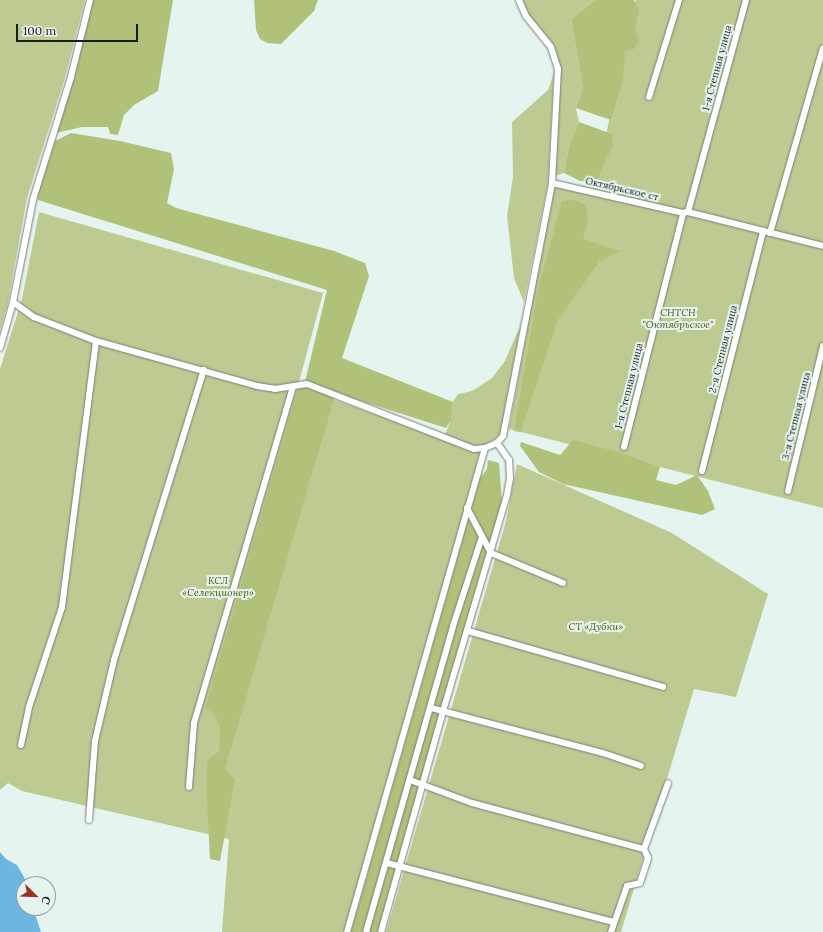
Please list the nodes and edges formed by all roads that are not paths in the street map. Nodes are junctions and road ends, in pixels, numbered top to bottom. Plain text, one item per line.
1 (90, 0) edge
2 (519, 0) edge
3 (679, 0) edge
4 (746, 0) edge
5 (823, 48) edge
6 (649, 97) dead end
7 (552, 183) junction
8 (685, 212) junction
9 (763, 231) junction
10 (770, 233) junction
11 (823, 246) edge
12 (13, 302) junction
13 (96, 341) junction
14 (823, 346) edge
15 (0, 348) edge
16 (204, 370) junction
17 (293, 386) junction
18 (497, 443) junction
19 (624, 447) dead end
20 (485, 448) junction
21 (702, 471) dead end
22 (788, 491) dead end
23 (467, 508) junction
24 (482, 537) junction
25 (491, 553) junction
26 (563, 583) dead end
27 (468, 632) junction
28 (663, 687) dead end
29 (431, 708) junction
30 (443, 711) junction
31 (21, 745) dead end
32 (641, 766) dead end
33 (410, 780) junction
34 (668, 783) dead end
35 (422, 784) junction
36 (189, 787) dead end
37 (90, 820) dead end
38 (644, 849) junction
39 (387, 863) junction
40 (399, 866) junction
41 (613, 922) junction
42 (346, 932) edge
43 (366, 932) edge
44 (381, 932) edge
45 (610, 932) edge

1 - 12 street
2 - 7 street
3 - 6 street
4 - 8 street, 1-я Степная улица
5 - 10 street
7 - 8 street, Октябрьское ст
7 - 18 street
8 - 9 street, Октябрьское ст
8 - 19 street, 1-я Степная улица
9 - 10 street, Октябрьское ст
9 - 21 street, 2-я Степная улица
10 - 11 street, Октябрьское ст
12 - 13 street
12 - 15 street
13 - 16 street
13 - 31 street
14 - 22 street, 3-я Степная улица
16 - 17 street
16 - 37 street
17 - 20 street
17 - 36 street
18 - 20 street
18 - 25 street
20 - 23 street
23 - 24 street
23 - 42 street
24 - 25 street
24 - 29 street
25 - 26 street
25 - 27 street
27 - 28 street
27 - 30 street
29 - 30 street
29 - 33 street
30 - 32 street
30 - 35 street
33 - 35 street
33 - 39 street
34 - 38 street
35 - 38 street
35 - 40 street
38 - 41 street
39 - 40 street
39 - 43 street
40 - 41 street
40 - 44 street
41 - 45 street

